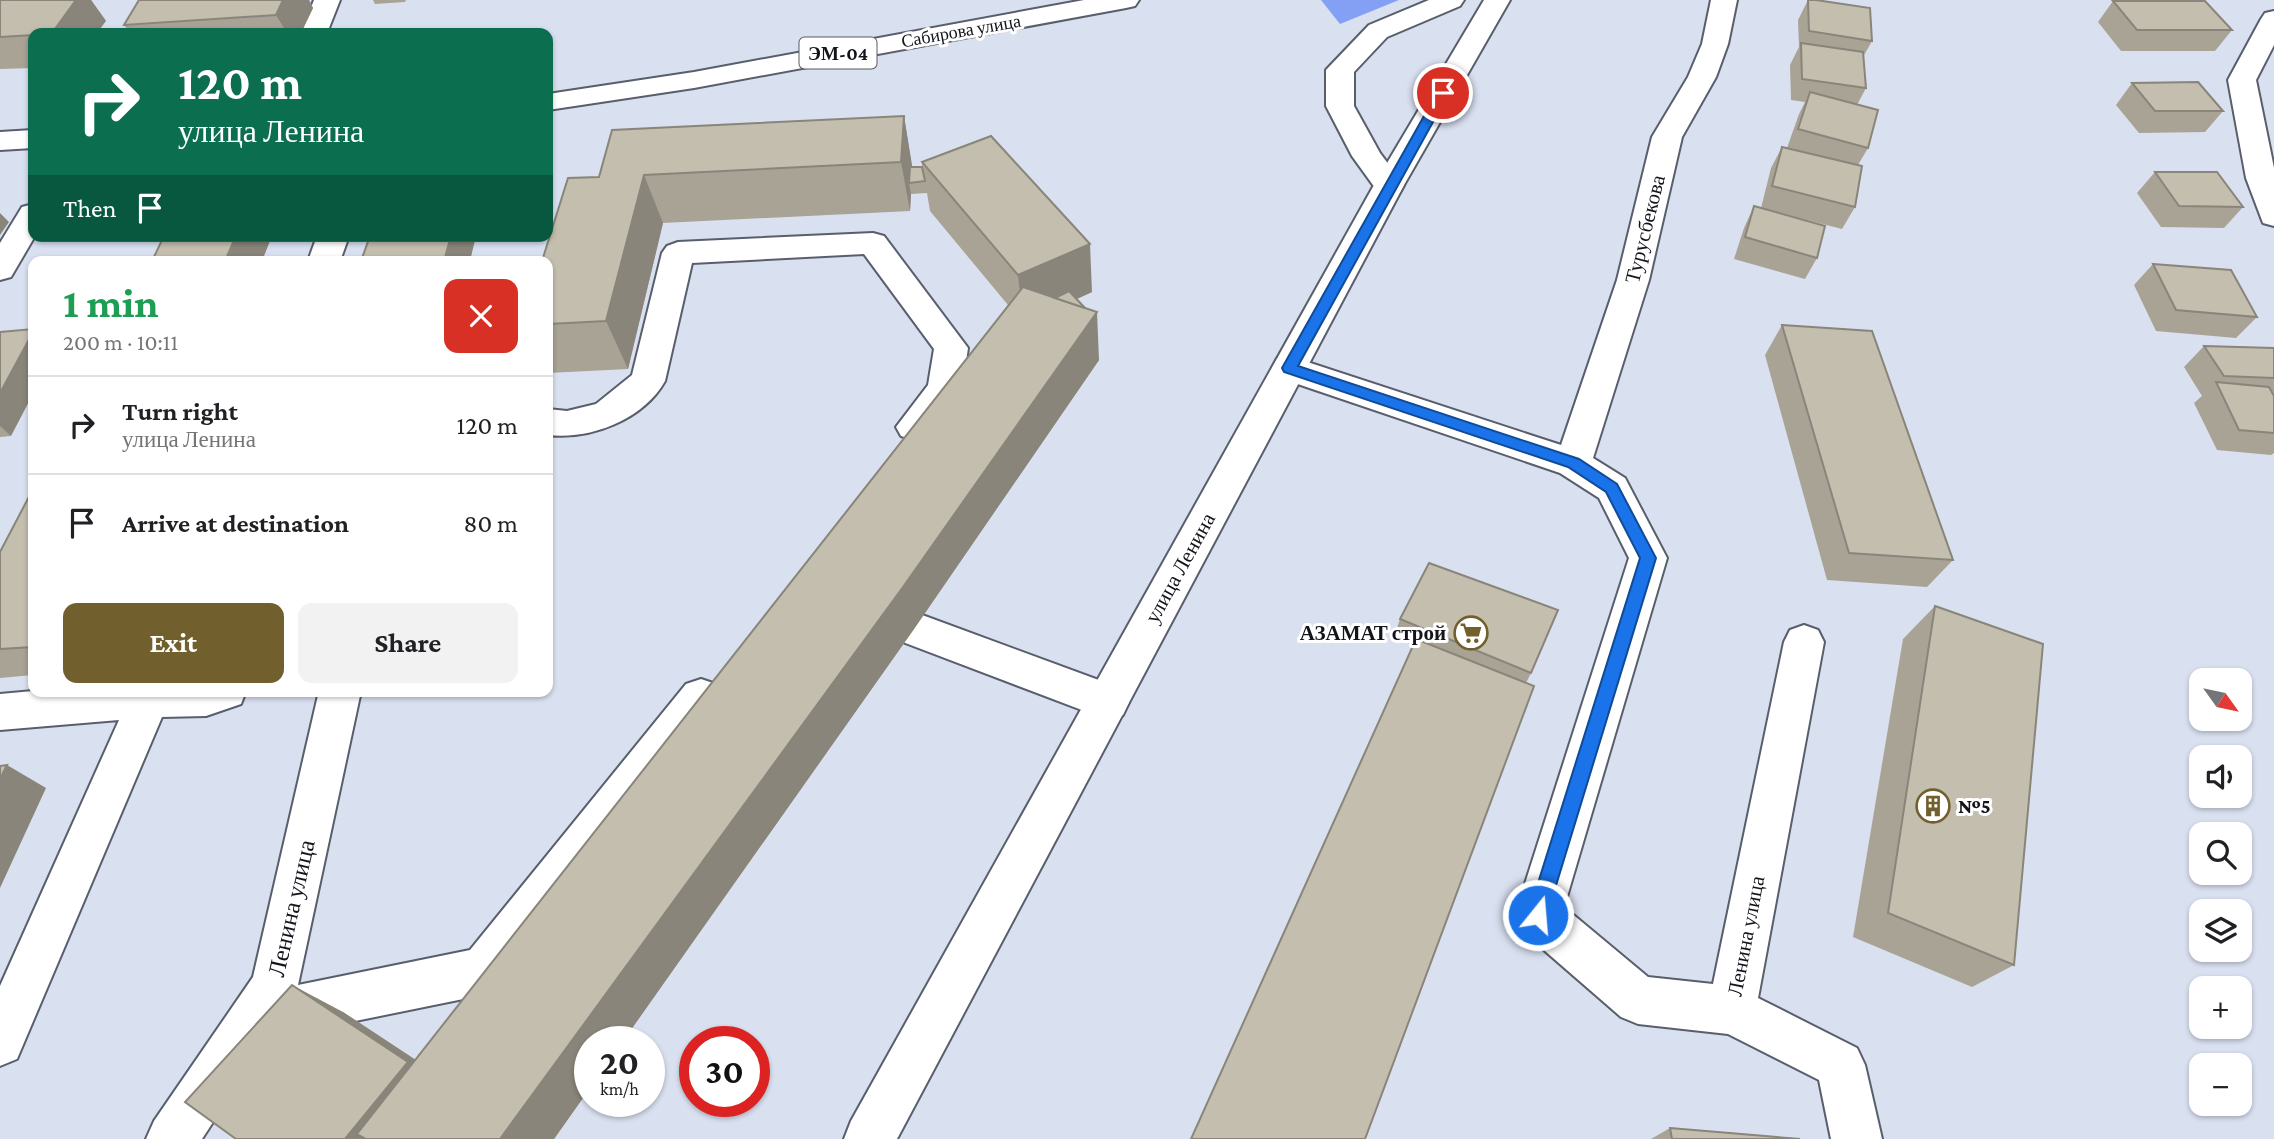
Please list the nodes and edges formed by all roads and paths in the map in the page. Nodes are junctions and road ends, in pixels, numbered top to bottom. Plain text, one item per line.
1 (327, 0) edge
2 (1126, 0) edge
3 (1451, 0) edge
4 (1497, 0) edge
5 (1724, 0) edge
6 (2274, 19) edge
7 (316, 28) edge
8 (553, 101) edge
9 (28, 139) edge
10 (0, 141) edge
11 (1389, 185) junction
12 (2274, 216) edge
13 (28, 222) edge
14 (0, 269) edge
15 (1289, 368) junction
16 (554, 428) edge
17 (893, 454) edge
18 (1573, 463) junction
19 (914, 629) dead end
20 (1804, 642) dead end
21 (722, 670) edge
22 (133, 697) edge
23 (150, 697) edge
24 (188, 697) edge
25 (209, 697) edge
26 (339, 697) edge
27 (1108, 702) junction
28 (0, 712) edge
29 (1732, 1010) junction
30 (254, 1018) junction
31 (0, 1042) edge
32 (172, 1139) edge
33 (869, 1139) edge
34 (1857, 1139) edge

1 - 7 main road
2 - 8 main road, Сабирова улица / ЭМ-04
3 - 11 main road
4 - 11 main road, улица Ленина
5 - 18 main road, Турусбекова
6 - 12 main road
9 - 10 main road
11 - 15 main road, улица Ленина
13 - 14 main road
15 - 18 main road, Ленина улица
15 - 27 main road, улица Ленина
16 - 17 main road
18 - 29 main road, Ленина улица
19 - 27 main road
20 - 29 main road, Ленина улица
21 - 30 main road
22 - 28 main road
23 - 31 main road
24 - 25 main road
26 - 30 main road, Ленина улица
27 - 33 main road, улица Ленина
29 - 34 main road
30 - 32 main road, Ленина улица

